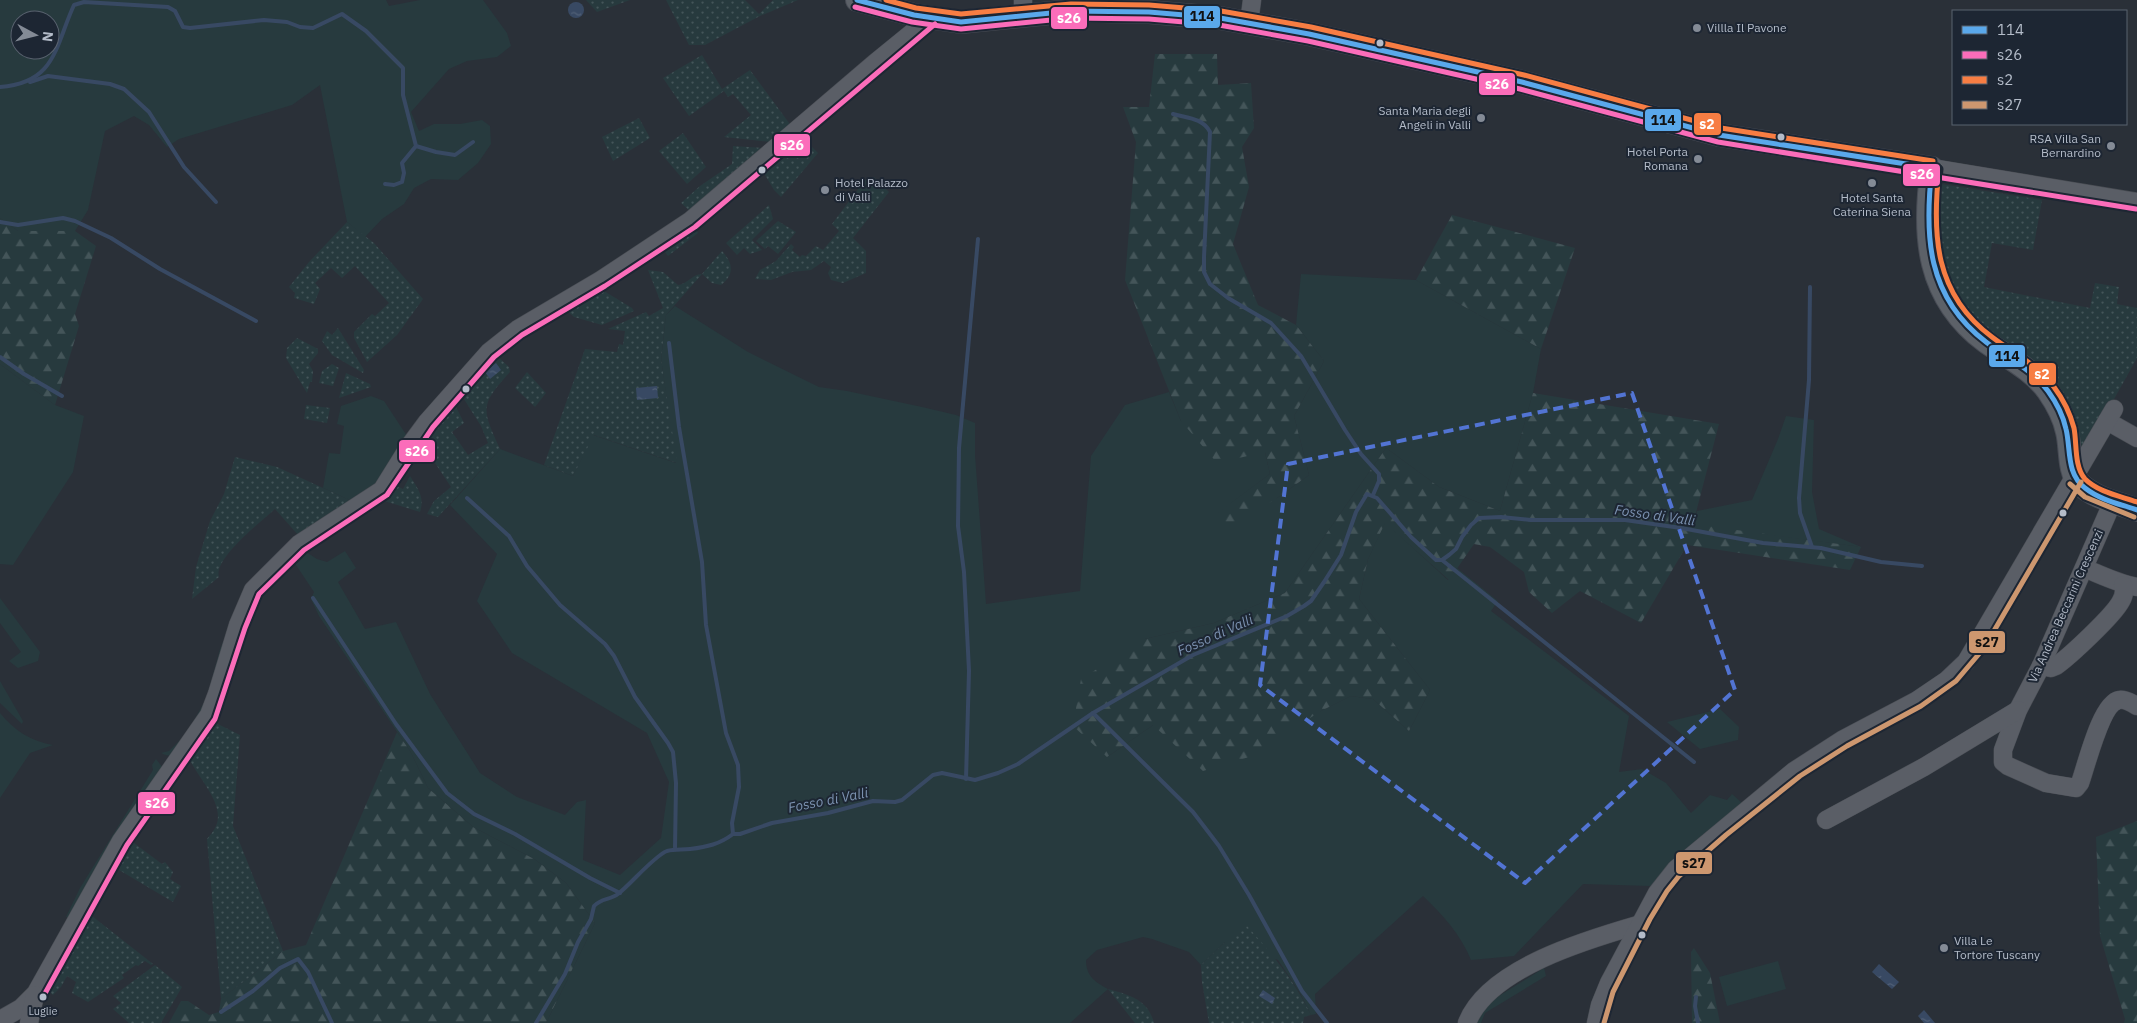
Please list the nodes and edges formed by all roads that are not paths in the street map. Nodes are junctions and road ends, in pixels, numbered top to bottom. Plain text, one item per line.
1 (857, 0) edge
2 (1252, 0) edge
3 (1023, 8) edge
4 (930, 18) junction
5 (1248, 23) junction
6 (1932, 168) junction
7 (2137, 202) edge
8 (2137, 438) edge
9 (2075, 478) junction
10 (2113, 501) junction
11 (2137, 510) edge
12 (2084, 568) junction
13 (2130, 586) edge
14 (2040, 666) junction
15 (2137, 706) edge
16 (2018, 710) junction
17 (1826, 820) dead end
18 (1641, 924) junction
19 (36, 993) junction
20 (0, 1020) edge
21 (29, 1023) edge
22 (1467, 1023) edge
23 (1596, 1023) edge

1 - 4 main road
2 - 5 street
3 - 4 main road
3 - 5 main road
4 - 19 street
5 - 6 main road
6 - 7 street
6 - 9 main road
8 - 9 street
9 - 10 main road
9 - 18 street
10 - 11 main road
10 - 12 street, Via Andrea Beccarini Crescenzi
12 - 13 street
12 - 14 street, Via Andrea Beccarini Crescenzi
13 - 14 street
14 - 16 street, Via Andrea Beccarini Crescenzi
15 - 16 street, Via Andrea Beccarini Crescenzi
16 - 17 street
18 - 22 street
18 - 23 street
19 - 20 street
19 - 21 street

